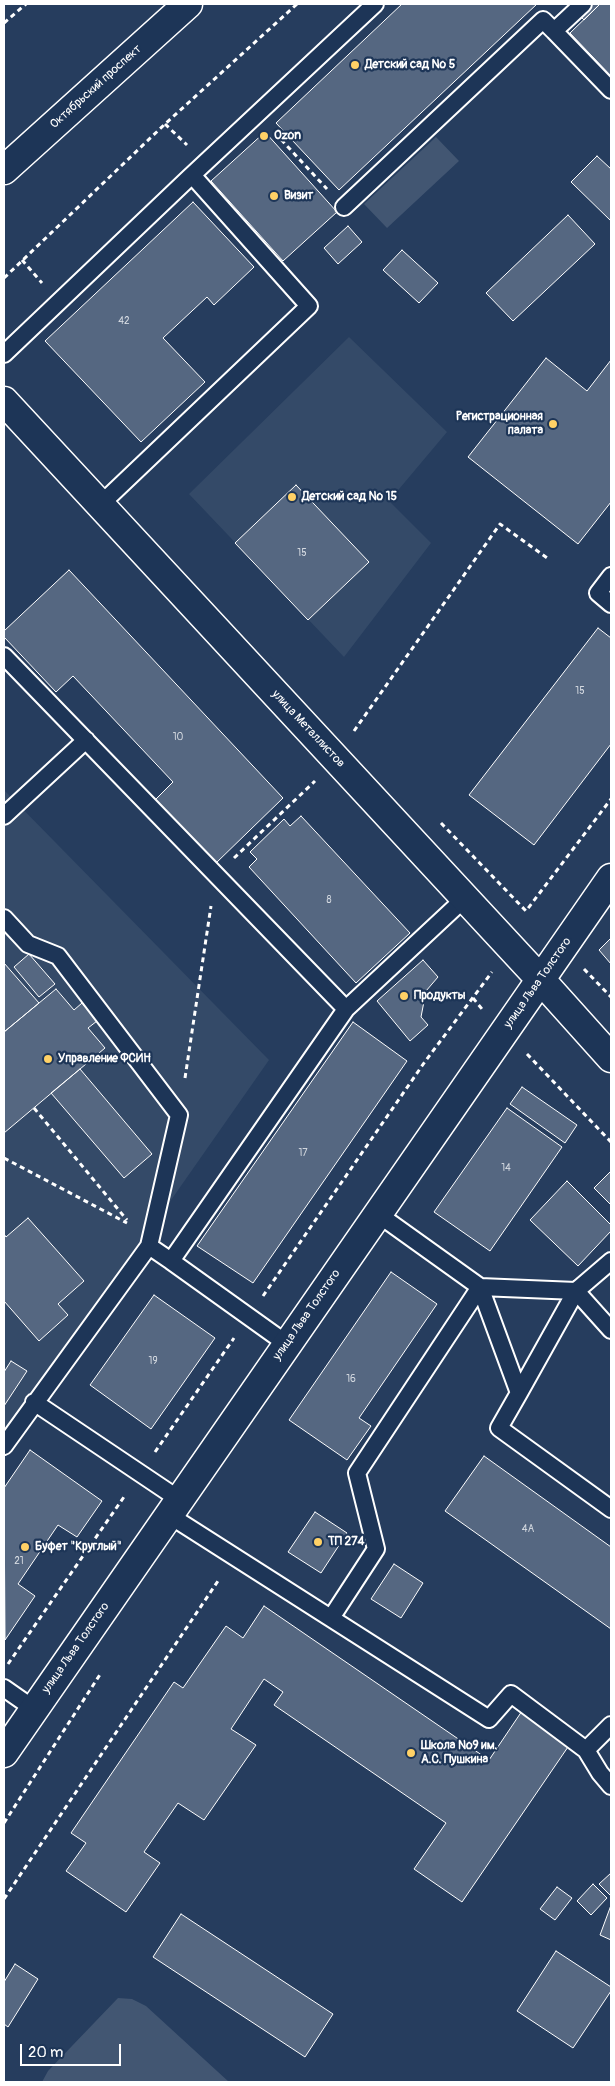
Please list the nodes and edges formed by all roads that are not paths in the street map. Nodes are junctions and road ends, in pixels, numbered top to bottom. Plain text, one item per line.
1 (188, 4) edge
2 (374, 4) edge
3 (583, 4) edge
4 (554, 31) junction
5 (611, 90) edge
6 (4, 170) edge
7 (192, 175) junction
8 (344, 207) road end
9 (4, 354) edge
10 (4, 401) edge
11 (100, 505) junction
12 (611, 576) edge
13 (611, 604) edge
14 (4, 656) edge
15 (86, 740) junction
16 (4, 816) edge
17 (611, 878) edge
18 (465, 898) junction
19 (4, 918) edge
20 (541, 980) junction
21 (346, 1009) junction
22 (611, 1058) edge
23 (378, 1214) junction
24 (148, 1246) junction
25 (171, 1261) junction
26 (611, 1261) edge
27 (480, 1287) junction
28 (576, 1292) junction
29 (611, 1330) edge
30 (287, 1344) junction
31 (519, 1393) junction
32 (34, 1402) junction
33 (4, 1446) edge
34 (175, 1507) junction
35 (611, 1509) edge
36 (331, 1618) junction
37 (4, 1688) edge
38 (34, 1709) junction
39 (611, 1725) edge
40 (586, 1750) junction
41 (4, 1753) edge
42 (611, 1786) edge

1 - 6 street, Октябрьский проспект
2 - 7 lane
3 - 4 lane
4 - 5 lane
4 - 8 lane
7 - 9 lane
7 - 11 lane
10 - 11 street, улица Металлистов
11 - 18 street, улица Металлистов
12 - 13 lane
14 - 15 lane
15 - 16 lane
15 - 21 lane
17 - 20 street, улица Льва Толстого
18 - 20 street, улица Металлистов
18 - 21 lane
19 - 24 lane
20 - 22 street, улица Металлистов
20 - 23 street, улица Льва Толстого
21 - 25 lane
23 - 27 lane
23 - 30 street, улица Льва Толстого
24 - 25 lane
24 - 32 lane
25 - 30 lane
26 - 28 lane
27 - 28 lane
27 - 31 lane
27 - 36 lane
28 - 29 lane
28 - 31 lane
30 - 34 street, улица Льва Толстого
31 - 35 lane
32 - 33 lane
32 - 34 lane
34 - 36 lane
34 - 38 street, улица Льва Толстого
36 - 40 lane
37 - 38 lane
38 - 41 street, улица Льва Толстого
39 - 40 lane
40 - 42 lane

